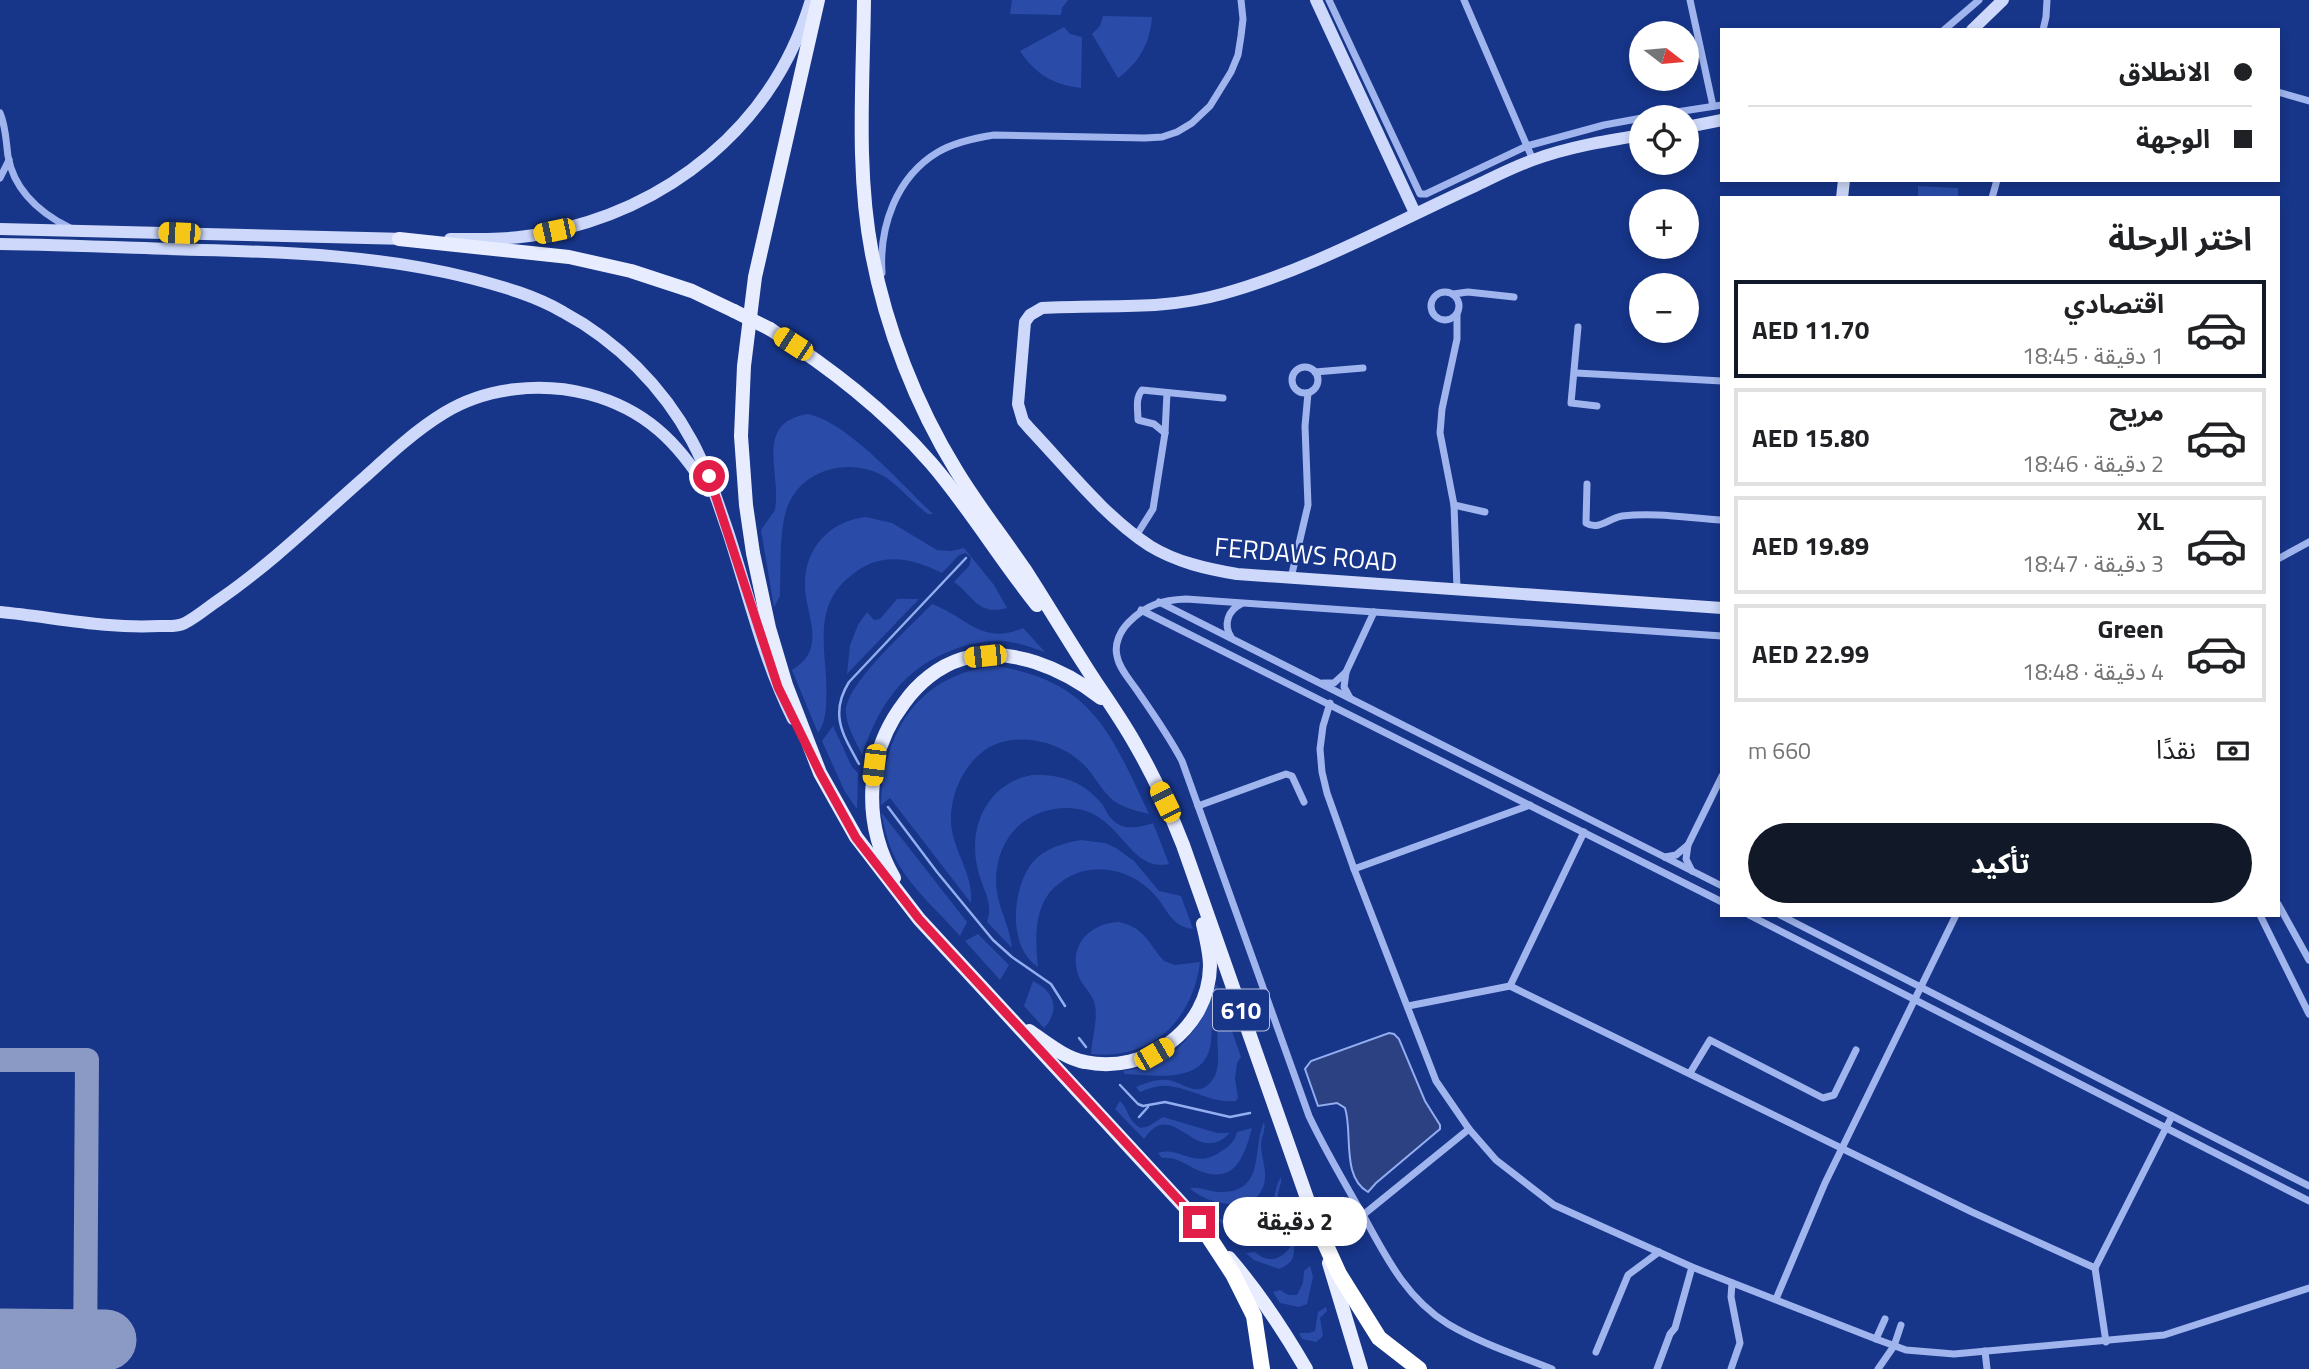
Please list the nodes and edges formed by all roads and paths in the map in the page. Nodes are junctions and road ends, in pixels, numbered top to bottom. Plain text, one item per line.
1 (811, 0) edge
2 (818, 0) edge
3 (864, 0) edge
4 (1241, 0) edge
5 (1316, 0) edge
6 (1329, 0) edge
7 (1464, 0) edge
8 (1690, 0) edge
9 (1979, 0) edge
10 (2003, 0) edge
11 (2047, 0) edge
12 (1946, 28) edge
13 (1974, 28) edge
14 (2043, 28) edge
15 (2280, 93) edge
16 (2309, 101) edge
17 (1720, 105) edge
18 (1713, 106) junction
19 (1699, 108) edge
20 (0, 113) edge
21 (1720, 120) edge
22 (1629, 121) edge
23 (1699, 125) edge
24 (1629, 137) edge
25 (1527, 146) junction
26 (9, 160) junction
27 (1533, 160) junction
28 (0, 178) edge
29 (1415, 214) junction
30 (0, 229) edge
31 (74, 230) junction
32 (399, 239) junction
33 (0, 244) edge
34 (1453, 294) junction
35 (1514, 297) dead end
36 (1457, 314) junction
37 (888, 316) junction
38 (1578, 327) dead end
39 (1363, 368) dead end
40 (1315, 372) junction
41 (1576, 373) junction
42 (1720, 382) edge
43 (1167, 393) junction
44 (1308, 393) junction
45 (1223, 398) dead end
46 (1597, 406) dead end
47 (1165, 433) junction
48 (1587, 484) dead end
49 (1454, 505) junction
50 (1485, 512) dead end
51 (722, 514) junction
52 (1720, 520) edge
53 (1136, 536) junction
54 (2309, 542) edge
55 (2280, 558) edge
56 (1291, 578) junction
57 (1457, 589) junction
58 (1158, 602) junction
59 (1245, 603) junction
60 (1720, 608) edge
61 (1141, 610) junction
62 (0, 612) edge
63 (1374, 612) junction
64 (1720, 636) edge
65 (1233, 640) junction
66 (1085, 667) junction
67 (1346, 672) junction
68 (1319, 683) junction
69 (1350, 698) junction
70 (1330, 704) junction
71 (1116, 710) junction
72 (1441, 744) junction
73 (1434, 756) junction
74 (820, 773) junction
75 (1720, 780) edge
76 (1304, 802) dead end
77 (1530, 805) junction
78 (1198, 806) junction
79 (1584, 832) junction
80 (1688, 845) junction
81 (1662, 857) junction
82 (1354, 869) junction
83 (1692, 872) junction
84 (1197, 884) junction
85 (1720, 885) edge
86 (1720, 901) edge
87 (2280, 908) edge
88 (1753, 917) edge
89 (1784, 917) edge
90 (1954, 917) edge
91 (2261, 917) edge
92 (919, 919) junction
93 (2309, 960) edge
94 (1510, 986) junction
95 (1921, 987) junction
96 (1914, 1000) junction
97 (1408, 1006) junction
98 (2309, 1014) edge
99 (1010, 1018) junction
100 (1856, 1050) dead end
101 (1690, 1073) junction
102 (2172, 1116) junction
103 (2166, 1128) junction
104 (1469, 1129) junction
105 (1842, 1148) junction
106 (2309, 1186) edge
107 (2309, 1201) edge
108 (1363, 1215) junction
109 (1199, 1222) junction
110 (1319, 1230) junction
111 (1659, 1252) junction
112 (1692, 1267) junction
113 (2095, 1268) junction
114 (1732, 1283) junction
115 (2309, 1289) edge
116 (1776, 1300) junction
117 (1885, 1319) dead end
118 (1901, 1325) dead end
119 (1876, 1339) junction
120 (2106, 1342) junction
121 (1894, 1346) junction
122 (1986, 1351) junction
123 (1596, 1352) dead end
124 (1262, 1369) edge
125 (1306, 1369) edge
126 (1361, 1369) edge
127 (1419, 1369) edge
128 (1552, 1369) edge
129 (1657, 1369) edge
130 (1731, 1369) edge
131 (1878, 1369) edge
132 (1987, 1369) edge

1 - 32 street
2 - 74 main road
3 - 37 main road
4 - 37 street
5 - 29 street
6 - 25 street
7 - 25 street
8 - 18 street
9 - 12 street
10 - 13 street
11 - 14 street
15 - 16 street
17 - 18 street
18 - 19 street
20 - 26 street
21 - 23 street
22 - 25 street
24 - 27 street, FERDAWS ROAD
25 - 27 street
26 - 28 street
26 - 31 street
27 - 29 street, FERDAWS ROAD
29 - 53 street, FERDAWS ROAD
30 - 31 street
31 - 32 street
32 - 66 main road, bridge
33 - 51 street
34 - 35 street
34 - 36 street
34 - 36 street
36 - 49 street
37 - 66 main road
38 - 41 street
39 - 40 street
40 - 44 street
40 - 44 street
41 - 42 street
41 - 46 street
43 - 45 street
43 - 47 street
43 - 47 street
44 - 56 street
47 - 53 street
48 - 52 street
49 - 50 street
49 - 57 street
51 - 62 street
51 - 74 street
53 - 56 street, FERDAWS ROAD
54 - 55 street
56 - 57 street, FERDAWS ROAD
57 - 60 street, FERDAWS ROAD
58 - 59 street
58 - 61 street
58 - 65 street
59 - 63 street
59 - 65 street
61 - 70 street
61 - 78 street
63 - 64 street
63 - 67 street
65 - 68 street
66 - 71 main road, 610
67 - 68 street
67 - 69 street
68 - 69 street
69 - 72 street
70 - 73 street
70 - 82 street
71 - 84 main road, 610
71 - 92 main road
72 - 73 street
72 - 81 street
73 - 77 street
74 - 92 main road
75 - 80 street
76 - 78 street
77 - 79 street
77 - 82 street
78 - 108 street
79 - 86 street
79 - 94 street
80 - 81 street
80 - 83 street
81 - 83 street
82 - 97 street
83 - 85 street
84 - 99 main road
84 - 110 main road, 610
87 - 93 street
88 - 96 street
89 - 95 street
90 - 95 street
91 - 98 street
92 - 99 main road
94 - 97 street
94 - 101 street
95 - 96 street
95 - 102 street
96 - 103 street
96 - 105 street
97 - 104 street
99 - 109 main road
100 - 101 street
101 - 105 street
102 - 103 street
102 - 106 street
103 - 107 street
103 - 113 street
104 - 108 street
104 - 111 street
105 - 113 street
105 - 116 street
108 - 128 street
109 - 124 highway
109 - 125 main road
110 - 126 main road, 610
110 - 127 highway
111 - 112 street
111 - 123 street
112 - 114 street
112 - 129 street
113 - 120 street
114 - 116 street
114 - 130 street
115 - 120 street
116 - 119 street
117 - 119 street
118 - 121 street
119 - 121 street
120 - 122 street
121 - 122 street
121 - 131 street
122 - 132 street

